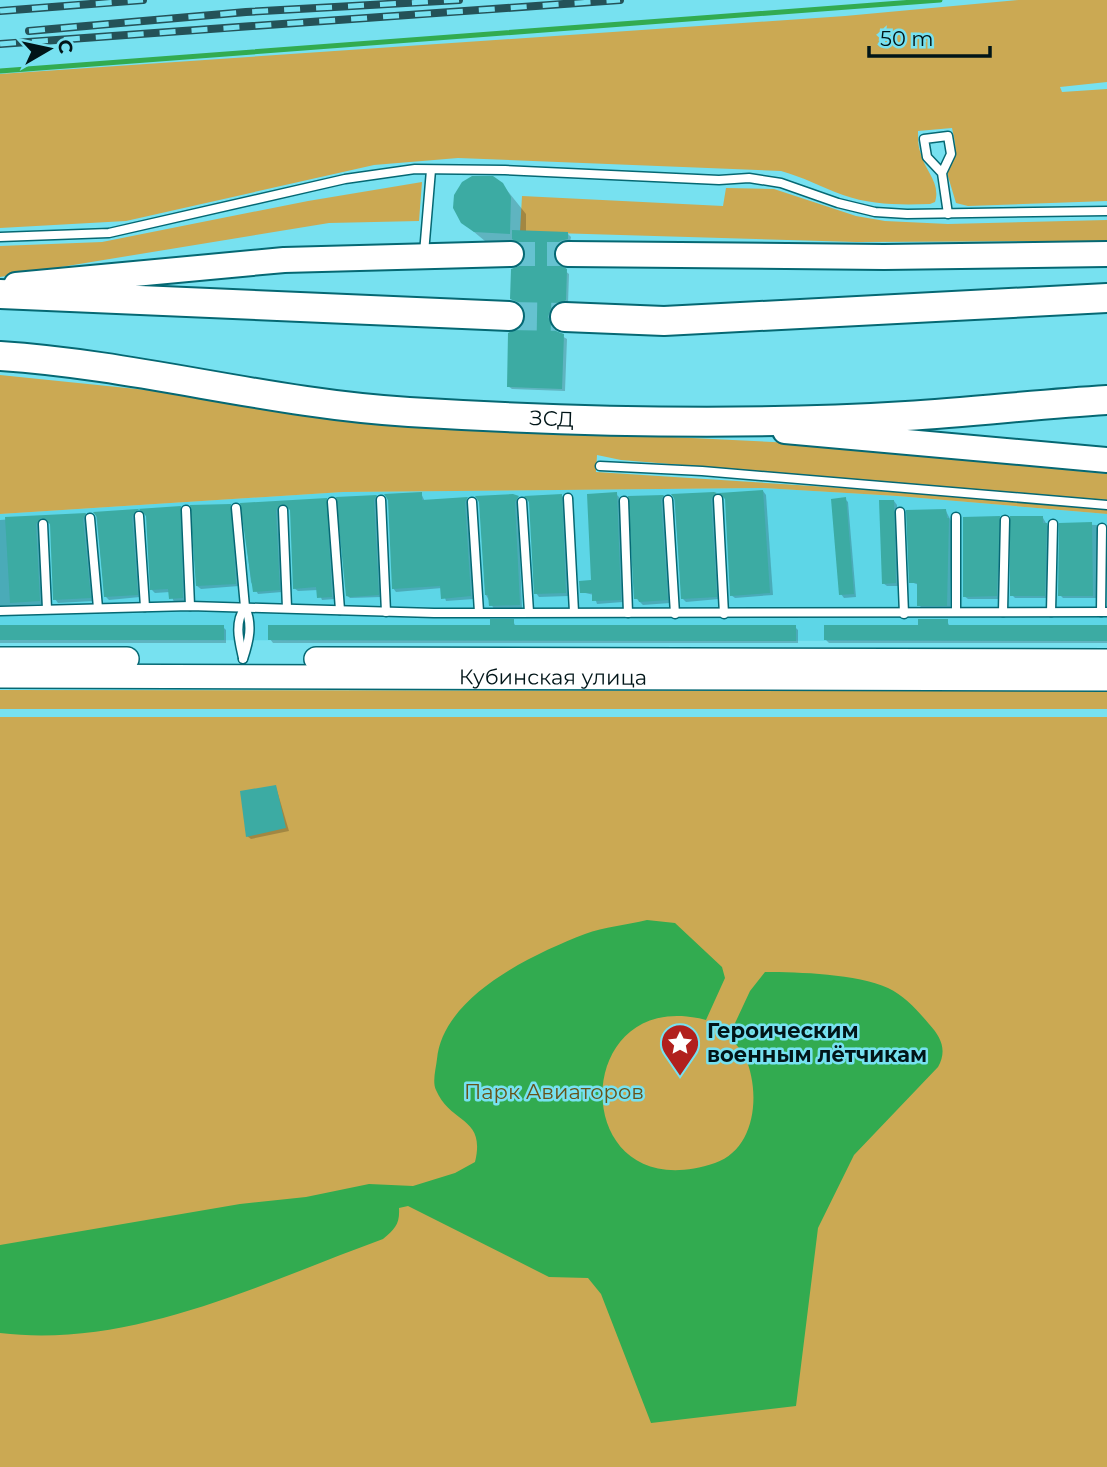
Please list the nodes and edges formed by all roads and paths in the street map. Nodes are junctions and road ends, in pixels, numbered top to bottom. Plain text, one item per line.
1 (431, 170) junction
2 (942, 173) junction
3 (1107, 211) edge
4 (948, 214) junction
5 (0, 237) edge
6 (512, 254) tunnel mouth
7 (568, 254) tunnel mouth
8 (1107, 254) edge
9 (424, 256) junction
10 (0, 286) edge
11 (0, 294) edge
12 (1107, 298) edge
13 (509, 316) tunnel mouth
14 (565, 317) tunnel mouth
15 (0, 356) edge
16 (1107, 400) edge
17 (669, 421) junction
18 (1107, 460) edge
19 (600, 466) dead end
20 (568, 498) dead end
21 (718, 499) dead end
22 (380, 500) dead end
23 (668, 500) dead end
24 (624, 501) dead end
25 (332, 502) dead end
26 (472, 502) dead end
27 (522, 502) dead end
28 (1107, 505) edge
29 (236, 508) dead end
30 (186, 510) dead end
31 (283, 510) dead end
32 (901, 512) dead end
33 (139, 516) dead end
34 (956, 517) dead end
35 (90, 518) dead end
36 (1005, 520) dead end
37 (43, 524) dead end
38 (1053, 524) dead end
39 (1102, 528) dead end
40 (190, 606) junction
41 (145, 607) junction
42 (244, 607) junction
43 (98, 608) junction
44 (287, 608) junction
45 (47, 609) junction
46 (340, 610) junction
47 (0, 611) edge
48 (956, 611) junction
49 (386, 612) junction
50 (479, 612) junction
51 (529, 612) junction
52 (574, 612) junction
53 (1003, 612) junction
54 (1051, 612) junction
55 (1104, 612) edge
56 (628, 613) junction
57 (675, 614) junction
58 (724, 614) junction
59 (904, 614) junction
60 (0, 659) edge
61 (1107, 661) edge
62 (243, 667) junction
63 (0, 676) edge
64 (1107, 679) edge

1 - 4 lane
1 - 5 lane
1 - 9 lane
2 - 2 lane
2 - 4 lane
3 - 4 lane
6 - 9 main road
7 - 8 main road
9 - 10 main road
11 - 13 highway
12 - 14 highway
15 - 17 highway, ЗСД
16 - 17 highway, ЗСД
17 - 18 main road
19 - 28 lane
20 - 52 lane
21 - 58 lane
22 - 49 lane
23 - 57 lane
24 - 56 lane
25 - 46 lane
26 - 50 lane
27 - 51 lane
29 - 42 lane
30 - 40 lane
31 - 44 lane
32 - 59 lane
33 - 41 lane
34 - 48 lane
35 - 43 lane
36 - 53 lane
37 - 45 lane
38 - 54 lane
39 - 55 lane
40 - 41 lane
40 - 42 lane
41 - 43 lane
42 - 44 lane
42 - 62 lane
43 - 45 lane
44 - 46 lane
45 - 47 lane
46 - 49 lane
48 - 53 lane
48 - 59 lane
49 - 50 lane
50 - 51 lane
51 - 52 lane
52 - 56 lane
53 - 54 lane
54 - 55 lane
56 - 57 lane
57 - 58 lane
58 - 59 lane
60 - 62 main road, Кубинская улица
61 - 62 main road, Кубинская улица
62 - 63 main road, Кубинская улица
62 - 64 main road, Кубинская улица

